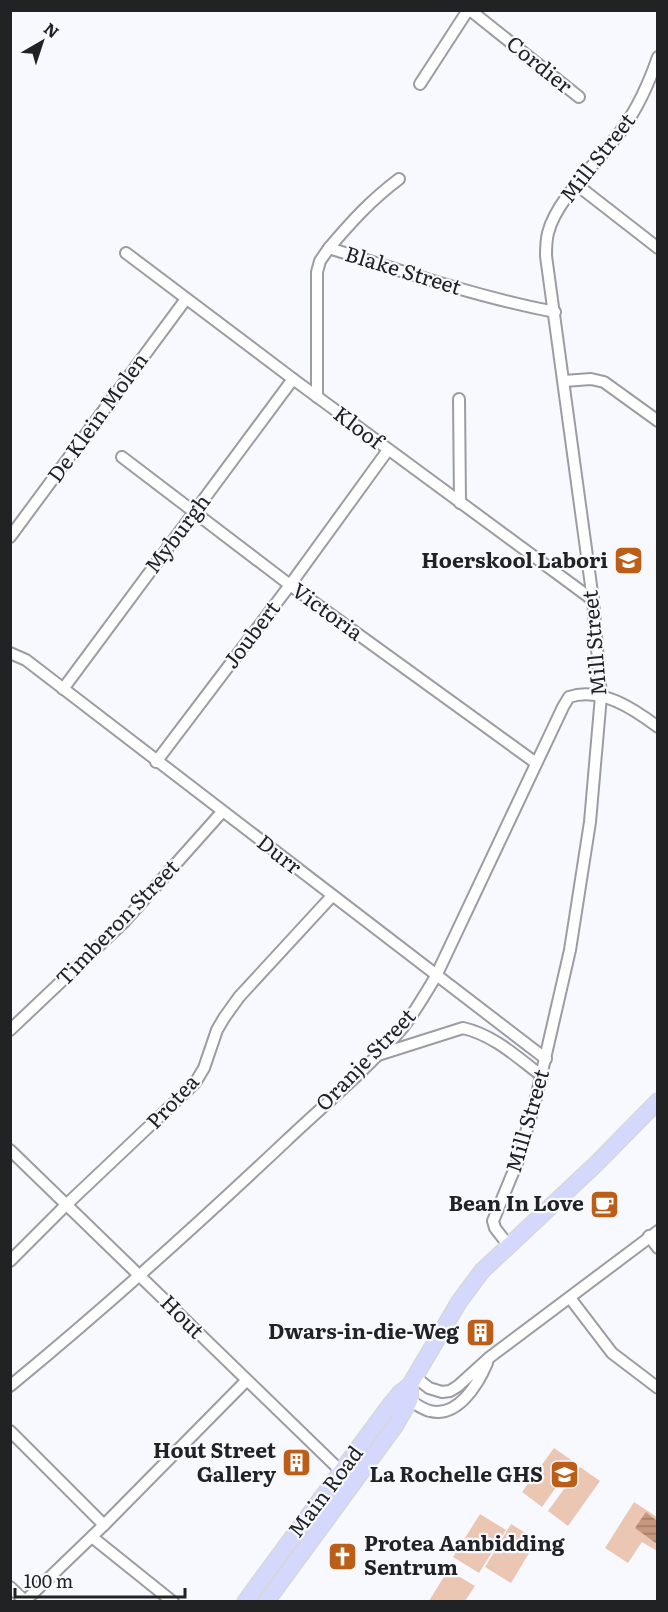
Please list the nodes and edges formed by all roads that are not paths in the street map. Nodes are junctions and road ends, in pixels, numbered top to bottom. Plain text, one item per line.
1 (469, 10) edge
2 (657, 57) edge
3 (420, 84) dead end
4 (579, 97) dead end
5 (399, 179) dead end
6 (577, 185) junction
7 (330, 248) junction
8 (657, 248) edge
9 (126, 254) dead end
10 (186, 299) junction
11 (555, 312) junction
12 (293, 379) junction
13 (564, 381) junction
14 (317, 397) junction
15 (459, 399) dead end
16 (657, 421) edge
17 (388, 450) junction
18 (122, 457) dead end
19 (459, 503) junction
20 (195, 511) junction
21 (10, 537) edge
22 (290, 585) junction
23 (593, 600) junction
24 (10, 653) edge
25 (63, 689) junction
26 (601, 696) junction
27 (657, 727) edge
28 (156, 762) junction
29 (536, 764) junction
30 (222, 812) junction
31 (332, 896) junction
32 (436, 976) junction
33 (10, 1030) edge
34 (376, 1056) junction
35 (546, 1059) junction
36 (542, 1076) junction
37 (657, 1101) edge
38 (10, 1150) edge
39 (66, 1205) junction
40 (653, 1234) edge
41 (509, 1246) junction
42 (657, 1248) edge
43 (10, 1262) edge
44 (140, 1275) junction
45 (570, 1298) junction
46 (490, 1357) junction
47 (246, 1381) junction
48 (10, 1386) edge
49 (657, 1388) edge
50 (409, 1389) junction
51 (10, 1431) edge
52 (340, 1473) junction
53 (354, 1482) junction
54 (104, 1525) junction
55 (92, 1537) junction
56 (10, 1587) edge
57 (24, 1601) edge
58 (173, 1602) edge
59 (245, 1602) edge
60 (266, 1602) edge

1 - 3 street
1 - 4 street, Cordier
2 - 6 street, Mill Street
5 - 7 street
6 - 8 street
6 - 11 street, Mill Street
7 - 11 street, Blake Street
7 - 14 street, Blake Street
9 - 10 street, Kloof
10 - 12 street, Kloof
10 - 21 street, De Klein Molen
11 - 13 street, Mill Street
12 - 14 street, Kloof
12 - 20 street, Myburgh
13 - 16 street
13 - 23 street, Mill Street
14 - 17 street, Kloof
15 - 19 street
17 - 19 street, Kloof
17 - 22 street, Joubert
18 - 20 street, Victoria
19 - 23 street, Kloof
20 - 22 street, Victoria
20 - 25 street, Myburgh
22 - 28 street, Joubert
22 - 29 street, Victoria
23 - 26 street, Mill Street
24 - 25 street, Durr
25 - 28 street, Durr
26 - 27 street
26 - 29 street, Oranje Street
26 - 35 street, Mill Street
28 - 30 street, Durr
29 - 32 street, Oranje Street
30 - 31 street, Durr
30 - 33 street, Timberon Street
31 - 32 street, Durr
31 - 39 street, Protea
32 - 34 street, Oranje Street
32 - 35 street, Durr
34 - 36 street
34 - 44 street, Oranje Street
35 - 36 street, Mill Street
36 - 41 street, Mill Street
37 - 41 main road, Main Road
38 - 39 street, Hout
39 - 43 street, Protea
39 - 44 street, Hout
40 - 42 street
40 - 45 street
41 - 50 main road, Main Road
44 - 47 street, Hout
44 - 48 street, Oranje Street
45 - 46 street
45 - 49 street
46 - 50 street
46 - 50 street
47 - 52 street, Hout
47 - 54 street
50 - 52 main road, Main Road
50 - 53 main road, Main Road
51 - 54 street
52 - 53 street, Hout
52 - 59 main road, Main Road
53 - 60 main road, Main Road
54 - 55 street
55 - 57 street
55 - 58 street
56 - 57 street

